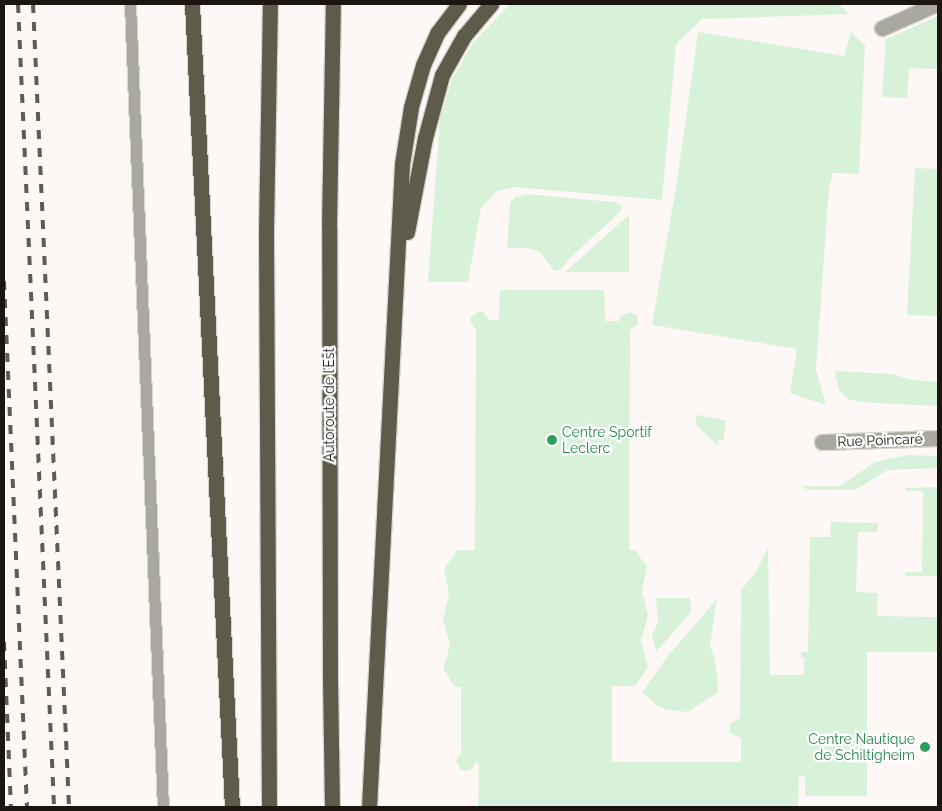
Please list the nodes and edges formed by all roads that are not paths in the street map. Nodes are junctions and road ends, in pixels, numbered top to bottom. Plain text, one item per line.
1 (130, 4) edge
2 (192, 4) edge
3 (270, 4) edge
4 (333, 4) edge
5 (459, 4) edge
6 (491, 4) edge
7 (936, 4) edge
8 (882, 28) dead end
9 (396, 282) junction
10 (938, 438) edge
11 (822, 442) dead end
12 (163, 807) edge
13 (232, 807) edge
14 (269, 807) edge
15 (332, 807) edge
16 (369, 807) edge

1 - 12 lane
2 - 13 highway
3 - 14 highway
4 - 15 highway, Autoroute de l’Est
5 - 9 highway
6 - 9 highway
7 - 8 street
9 - 16 highway
10 - 11 street, Rue Poincaré

